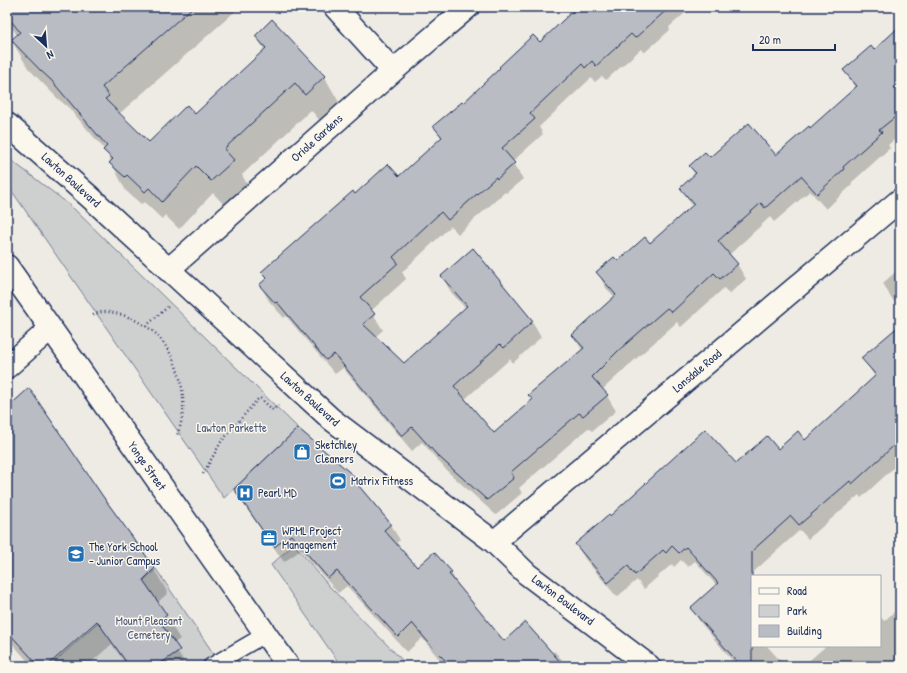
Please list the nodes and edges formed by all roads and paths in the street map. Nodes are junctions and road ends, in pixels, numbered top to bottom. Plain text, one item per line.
1 (335, 7) edge
2 (468, 7) edge
3 (392, 71) junction
4 (7, 124) edge
5 (900, 200) edge
6 (7, 266) edge
7 (168, 270) junction
8 (175, 301) dead end
9 (94, 314) dead end
10 (146, 326) junction
11 (50, 329) junction
12 (7, 367) edge
13 (273, 410) dead end
14 (177, 435) dead end
15 (203, 474) dead end
16 (494, 542) junction
17 (266, 634) junction
18 (211, 666) edge
19 (288, 666) edge
20 (649, 666) edge

1 - 3 street
2 - 3 street, Oriole Gardens
3 - 7 street, Oriole Gardens
4 - 7 street, Lawton Boulevard
5 - 16 street, Lonsdale Road
6 - 11 street, Yonge Street
7 - 16 street, Lawton Boulevard
8 - 10 path
9 - 10 path
10 - 14 path
11 - 12 street
11 - 17 street, Yonge Street
13 - 15 path
16 - 20 street, Lawton Boulevard
17 - 18 lane
17 - 19 street, Yonge Street

